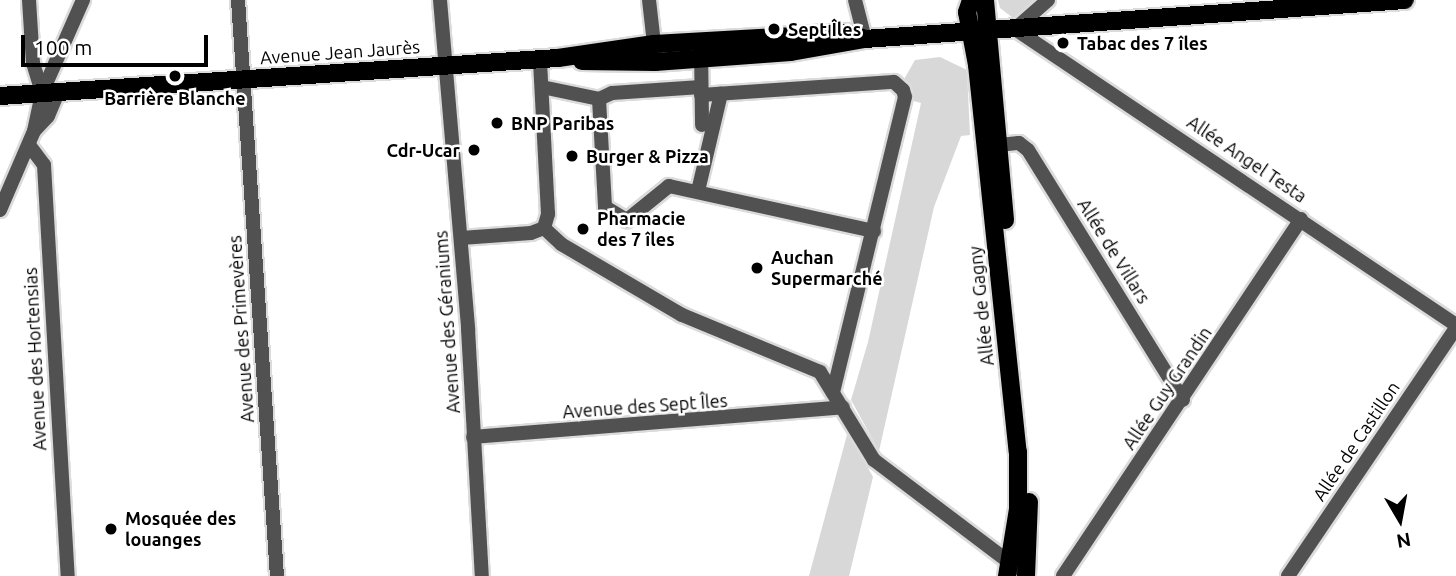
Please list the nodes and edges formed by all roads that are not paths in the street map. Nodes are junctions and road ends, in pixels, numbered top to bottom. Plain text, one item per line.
1 (29, 0) edge
2 (83, 0) edge
3 (238, 0) edge
4 (440, 0) edge
5 (649, 0) edge
6 (855, 0) edge
7 (971, 0) edge
8 (985, 0) edge
9 (1048, 0) edge
10 (1405, 0) edge
11 (1015, 29) junction
12 (980, 31) junction
13 (760, 37) junction
14 (865, 40) junction
15 (654, 53) junction
16 (698, 58) junction
17 (549, 59) junction
18 (444, 66) junction
19 (244, 80) junction
20 (542, 87) junction
21 (701, 91) junction
22 (50, 92) junction
23 (721, 94) junction
24 (0, 96) edge
25 (599, 99) junction
26 (702, 125) dead end
27 (32, 138) junction
28 (999, 145) junction
29 (698, 191) junction
30 (0, 210) edge
31 (1301, 219) junction
32 (544, 228) junction
33 (874, 232) junction
34 (461, 238) junction
35 (1456, 326) edge
36 (833, 393) junction
37 (1183, 400) junction
38 (843, 407) junction
39 (473, 437) junction
40 (1009, 569) edge
41 (68, 576) edge
42 (277, 576) edge
43 (482, 576) edge
44 (1026, 576) edge
45 (1063, 576) edge
46 (1288, 576) edge

1 - 22 street
2 - 22 street
3 - 19 street, Avenue des Primevères
4 - 18 street, Avenue des Géraniums
5 - 15 street
6 - 14 street
7 - 12 main road
8 - 12 main road
9 - 11 street
10 - 11 main road, Avenue Jean Jaurès
11 - 12 main road, Avenue Jean Jaurès
11 - 31 street, Allée Angel Testa
12 - 14 main road, Avenue Jean Jaurès
12 - 28 main road, Allée de Gagny
12 - 40 main road, Allée de Gagny
13 - 14 main road, Avenue Jean Jaurès
13 - 15 main road, Avenue Jean Jaurès
13 - 16 street
14 - 16 main road, Avenue Jean Jaurès
15 - 16 main road, Avenue Jean Jaurès
15 - 17 main road, Avenue Jean Jaurès
16 - 21 street
17 - 18 main road, Avenue Jean Jaurès
17 - 20 street
18 - 19 main road, Avenue Jean Jaurès
18 - 34 street, Avenue des Géraniums
19 - 22 main road, Avenue Jean Jaurès
19 - 42 street, Avenue des Primevères
20 - 25 street
20 - 32 street
21 - 23 street
21 - 25 street
21 - 26 street
22 - 24 main road, Avenue Jean Jaurès
22 - 27 street
23 - 29 street
23 - 33 street
25 - 29 street
27 - 30 street
27 - 41 street, Avenue des Hortensias
28 - 37 street, Allée de Villars
28 - 44 main road, Allée de Gagny
29 - 33 street
31 - 35 street, Allée Angel Testa
31 - 37 street, Allée Guy Grandin
32 - 34 street
32 - 36 street
33 - 36 street
34 - 39 street, Avenue des Géraniums
35 - 46 street, Allée de Castillon
36 - 38 street
37 - 45 street, Allée Guy Grandin
38 - 39 street, Avenue des Sept Îles
38 - 40 street
39 - 43 street, Avenue des Géraniums
40 - 44 street

